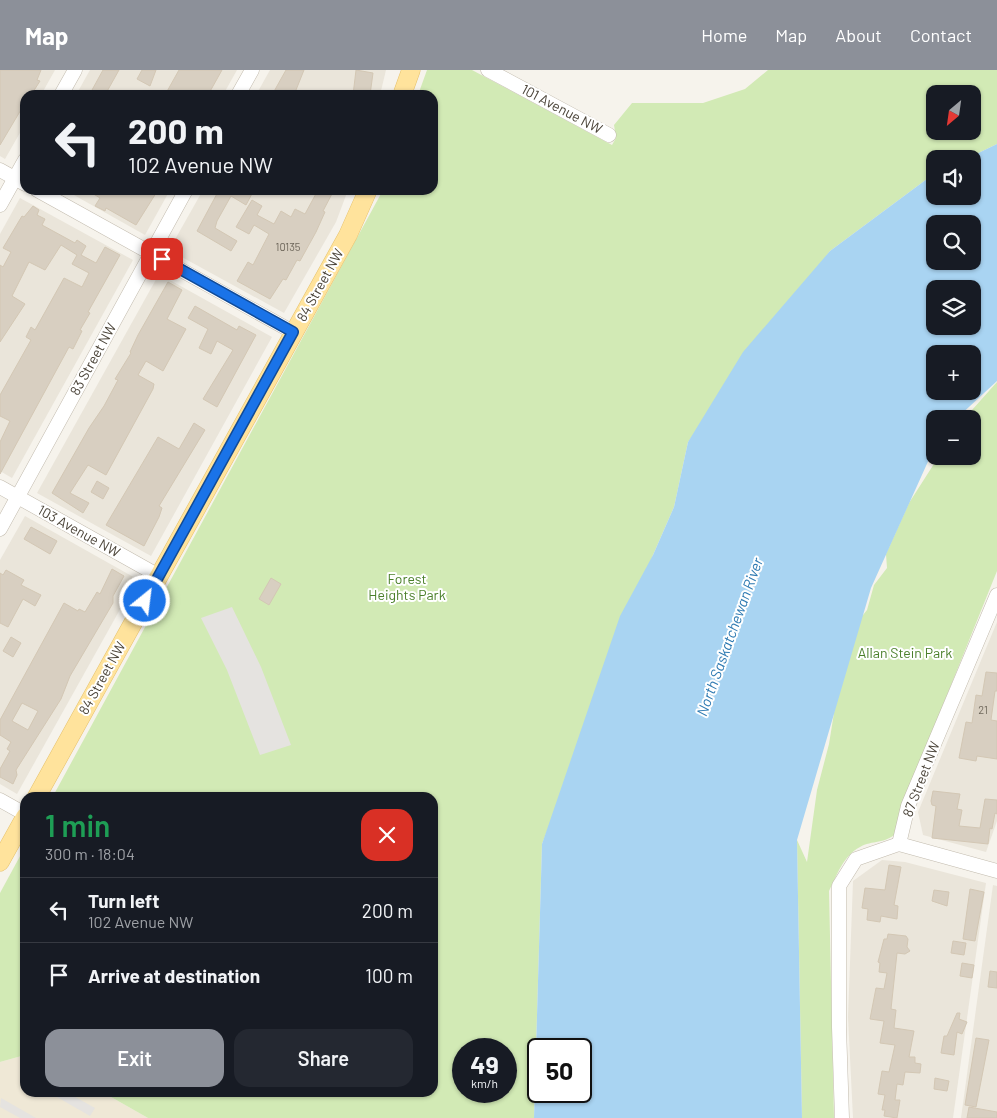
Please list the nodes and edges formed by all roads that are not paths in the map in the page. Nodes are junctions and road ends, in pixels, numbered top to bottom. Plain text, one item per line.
1 (75, 70) edge
2 (252, 70) edge
3 (411, 70) edge
4 (488, 70) edge
5 (64, 90) edge
6 (241, 90) edge
7 (404, 90) edge
8 (609, 134) dead end
9 (0, 170) edge
10 (20, 181) edge
11 (45, 195) edge
12 (183, 195) edge
13 (366, 195) edge
14 (0, 205) edge
15 (152, 254) junction
16 (293, 332) junction
17 (0, 487) edge
18 (18, 497) junction
19 (0, 529) edge
20 (159, 576) junction
21 (997, 595) edge
22 (39, 792) edge
23 (0, 800) edge
24 (20, 812) edge
25 (20, 824) edge
26 (899, 844) junction
27 (0, 862) edge
28 (997, 871) edge
29 (842, 1118) edge

1 - 5 street
2 - 6 street
3 - 7 main road
4 - 8 street, 101 Avenue NW
9 - 10 street
10 - 14 street
11 - 15 street
12 - 15 street, 83 Street NW
13 - 16 main road, 84 Street NW
15 - 16 street
15 - 18 street, 83 Street NW
16 - 20 main road, 84 Street NW
17 - 18 street, 103 Avenue NW
18 - 19 street, 83 Street NW
18 - 20 street, 103 Avenue NW
20 - 22 main road, 84 Street NW
21 - 26 street, 87 Street NW
23 - 24 street
25 - 27 main road
26 - 28 street
26 - 29 street

